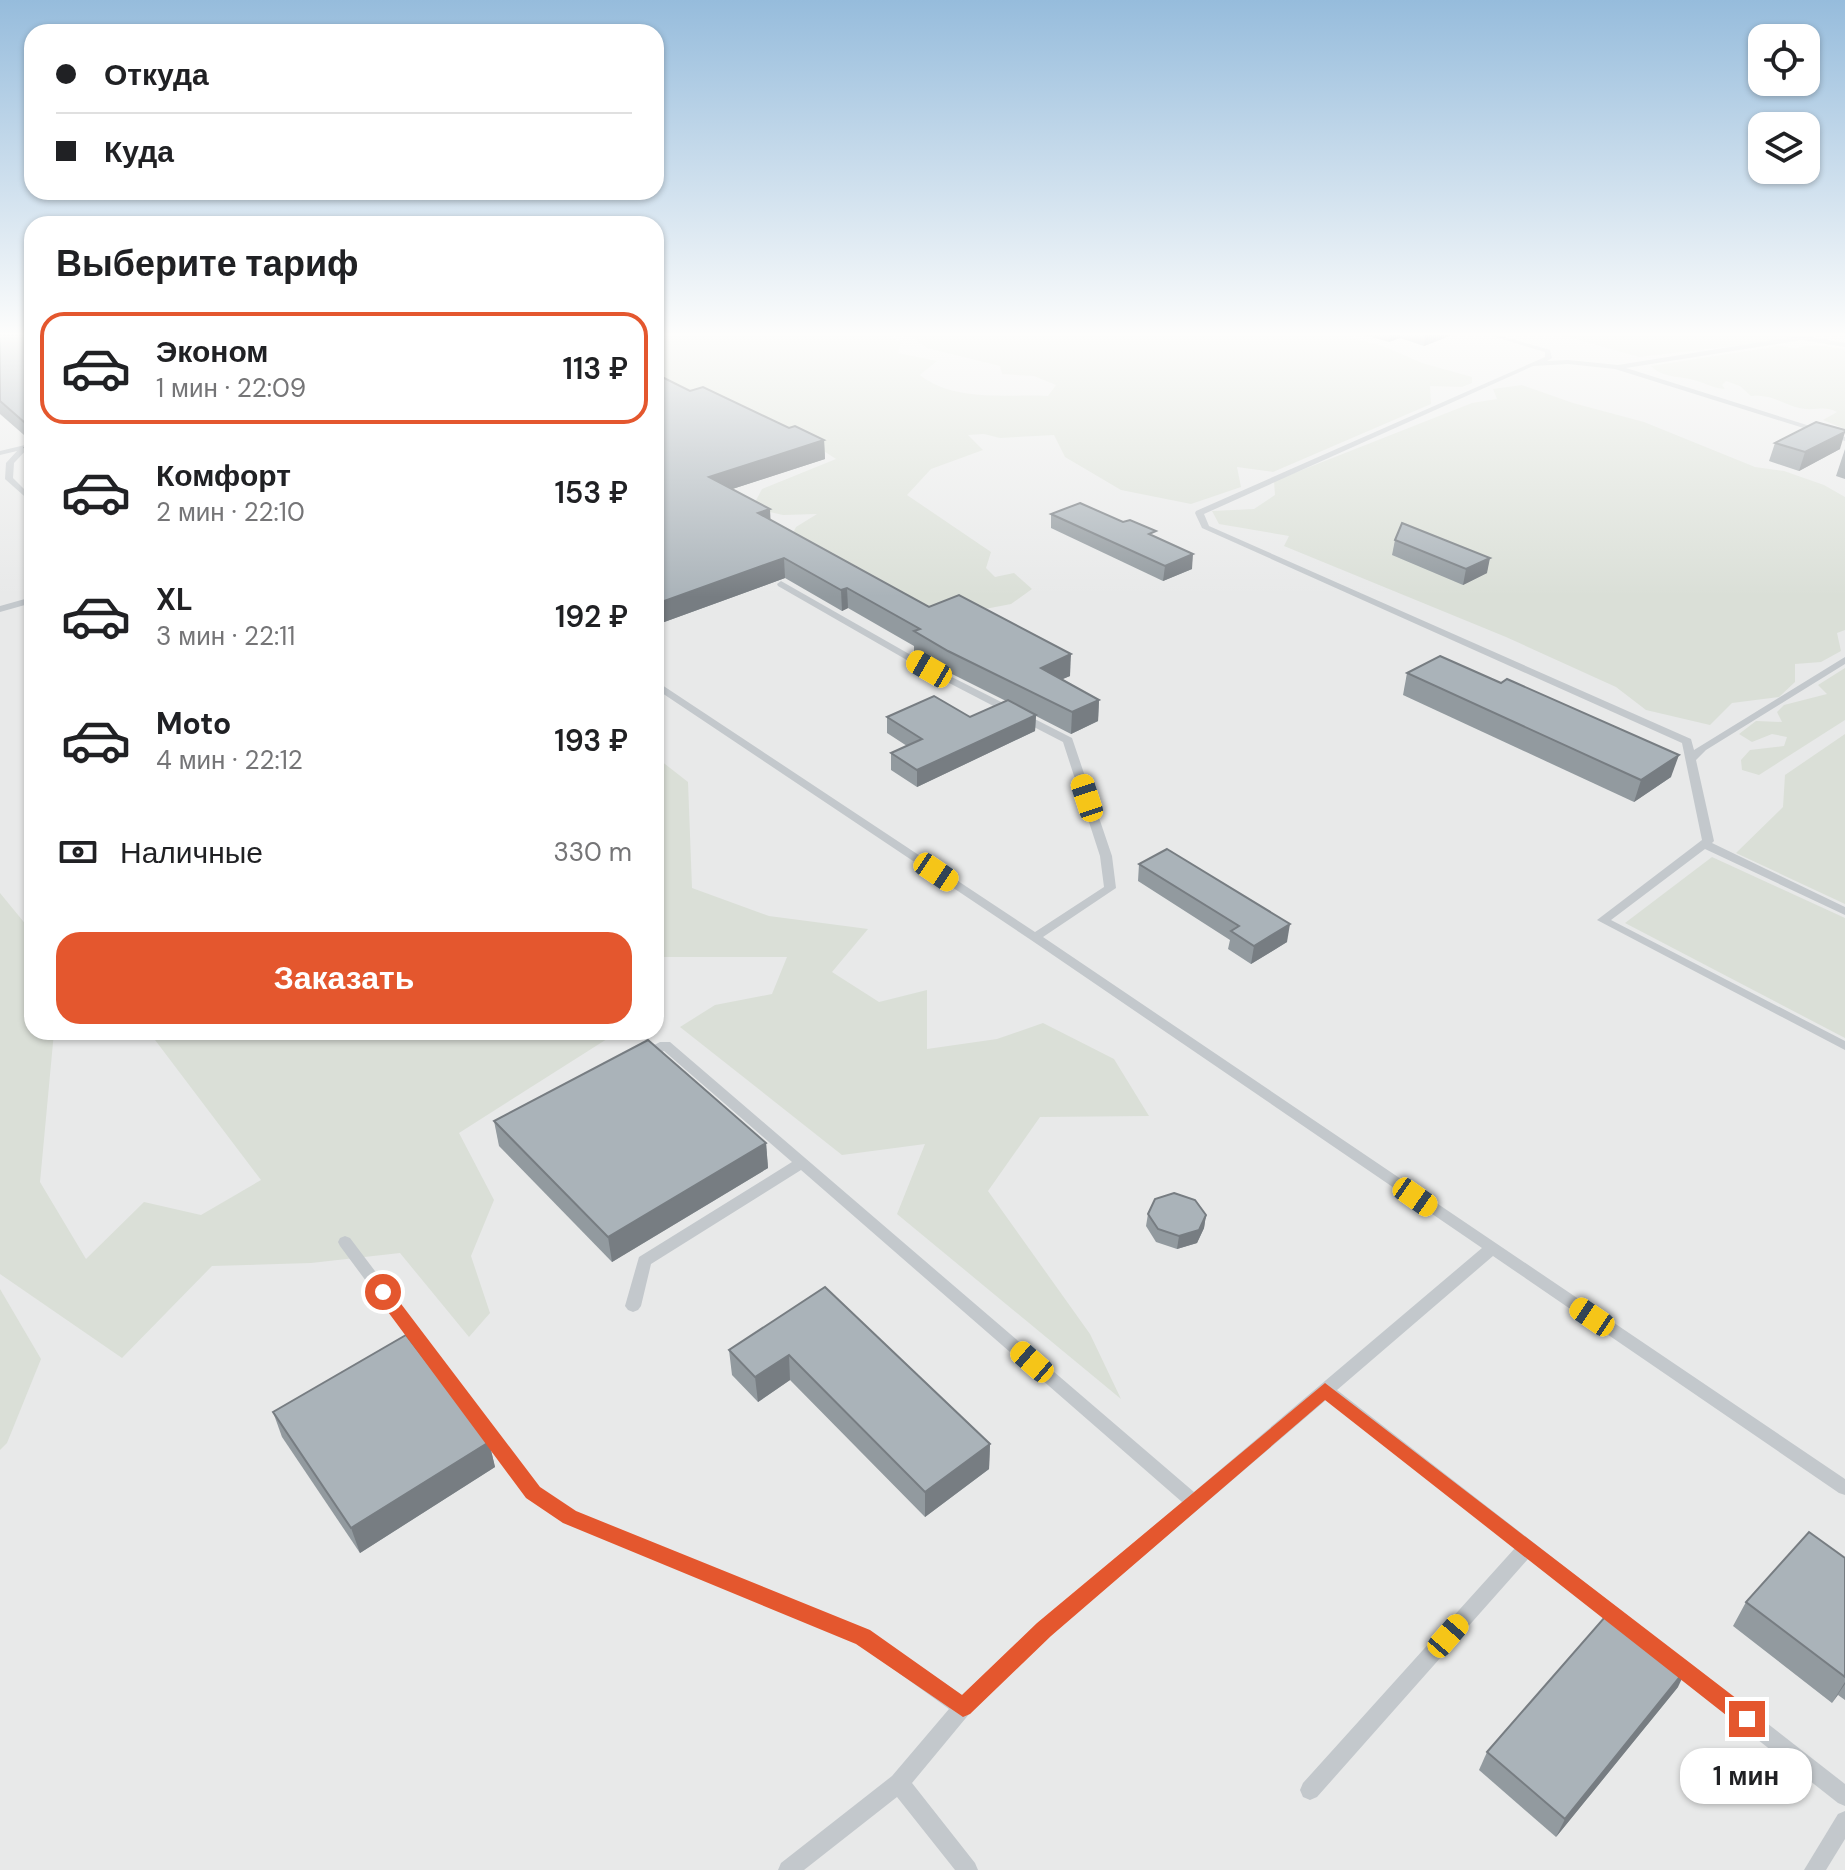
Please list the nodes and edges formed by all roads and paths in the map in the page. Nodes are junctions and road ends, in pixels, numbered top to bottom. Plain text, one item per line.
1 (1402, 422) edge
2 (1792, 422) edge
3 (1845, 439) edge
4 (24, 447) edge
5 (24, 450) edge
6 (0, 453) edge
7 (24, 493) edge
8 (781, 584) edge
9 (24, 602) edge
10 (0, 609) edge
11 (1845, 660) edge
12 (664, 690) edge
13 (1691, 759) junction
14 (1704, 844) junction
15 (1845, 911) edge
16 (1035, 937) junction
17 (1845, 1046) edge
18 (624, 1067) edge
19 (801, 1163) junction
20 (345, 1242) dead end
21 (1491, 1249) junction
22 (633, 1306) dead end
23 (1325, 1390) junction
24 (1845, 1488) edge
25 (1194, 1502) junction
26 (1527, 1547) junction
27 (1637, 1633) edge
28 (1662, 1652) edge
29 (963, 1707) junction
30 (899, 1783) junction
31 (1310, 1790) dead end
32 (1845, 1796) edge
33 (1845, 1821) edge
34 (788, 1870) edge
35 (968, 1870) edge
36 (1814, 1870) edge

1 - 13 lane
2 - 3 lane
4 - 6 lane
5 - 7 lane
8 - 16 lane
9 - 10 lane
11 - 13 lane
12 - 16 lane
13 - 14 lane
14 - 15 lane
14 - 17 lane
16 - 21 lane
18 - 19 lane
19 - 22 lane
19 - 25 lane
20 - 29 lane
21 - 23 lane
21 - 24 lane
23 - 25 lane
23 - 26 lane
25 - 29 lane
26 - 27 lane
26 - 31 lane
28 - 32 lane
29 - 30 lane
30 - 34 lane
30 - 35 lane
33 - 36 lane

